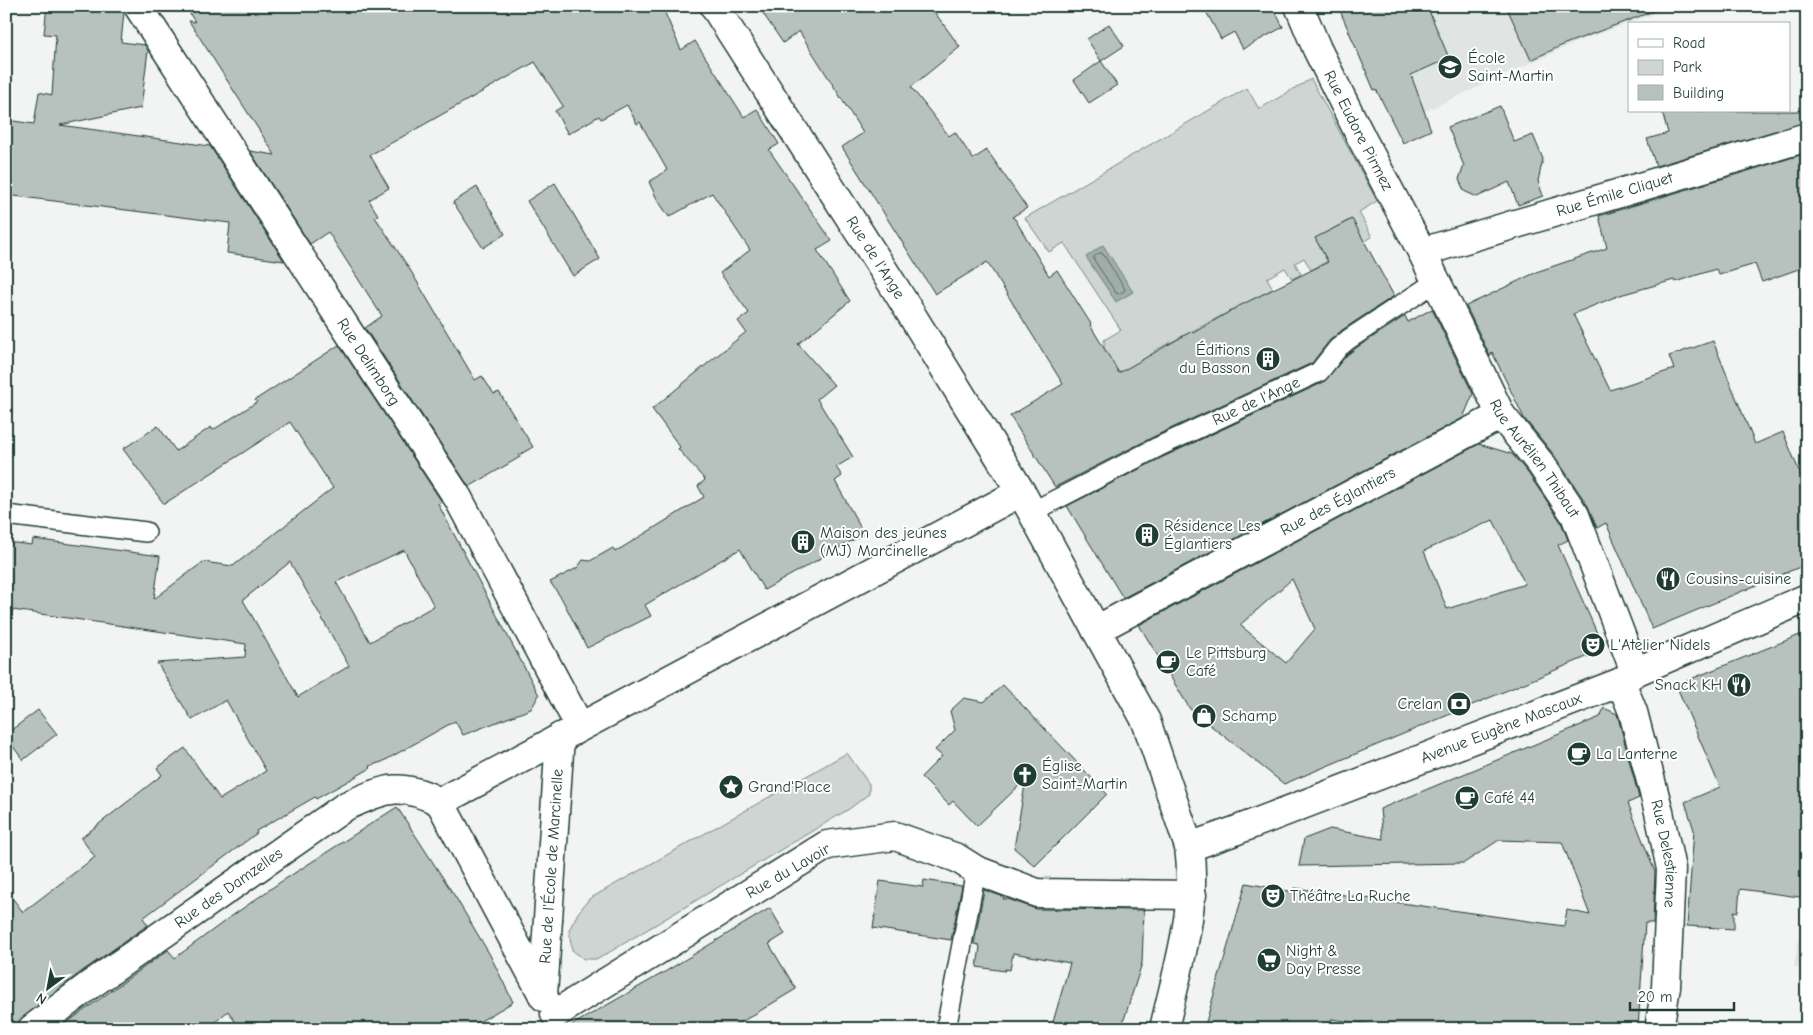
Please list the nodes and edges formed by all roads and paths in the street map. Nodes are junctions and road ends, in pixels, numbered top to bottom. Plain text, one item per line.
1 (138, 6) edge
2 (714, 6) edge
3 (1299, 6) edge
4 (1807, 138) edge
5 (1422, 252) junction
6 (1437, 281) junction
7 (1501, 415) junction
8 (1026, 502) junction
9 (6, 516) edge
10 (146, 532) dead end
11 (1807, 598) edge
12 (1096, 630) junction
13 (1628, 677) junction
14 (570, 732) junction
15 (440, 802) junction
16 (1189, 847) junction
17 (976, 870) junction
18 (1192, 895) junction
19 (553, 1013) edge
20 (32, 1029) edge
21 (946, 1029) edge
22 (1164, 1029) edge
23 (1659, 1029) edge

1 - 14 street, Rue Delimborg
2 - 8 street, Rue de l'Ange
3 - 5 street, Rue Eudore Pirmez
4 - 5 street, Rue Émile Cliquet
5 - 6 street, Rue Aurélien Thibaut
6 - 7 street, Rue Aurélien Thibaut
6 - 8 lane, Rue de l'Ange
7 - 12 street, Rue des Églantiers
7 - 13 street, Rue Aurélien Thibaut
8 - 12 street, Rue de l'Ange
8 - 14 street
9 - 10 lane
11 - 13 street, Avenue Eugène Mascaux
12 - 16 street, Rue de l'Ange
13 - 16 street, Avenue Eugène Mascaux
13 - 23 street, Rue Delestienne
14 - 15 street
14 - 19 street, Rue de l'École de Marcinelle
15 - 19 street, Rue de l'École de Marcinelle
15 - 20 street, Rue des Damzelles
16 - 18 street, Rue de l'Ange
17 - 18 street, Rue du Lavoir
17 - 19 street, Rue du Lavoir
17 - 21 lane
18 - 22 street, Rue de l'Ange

